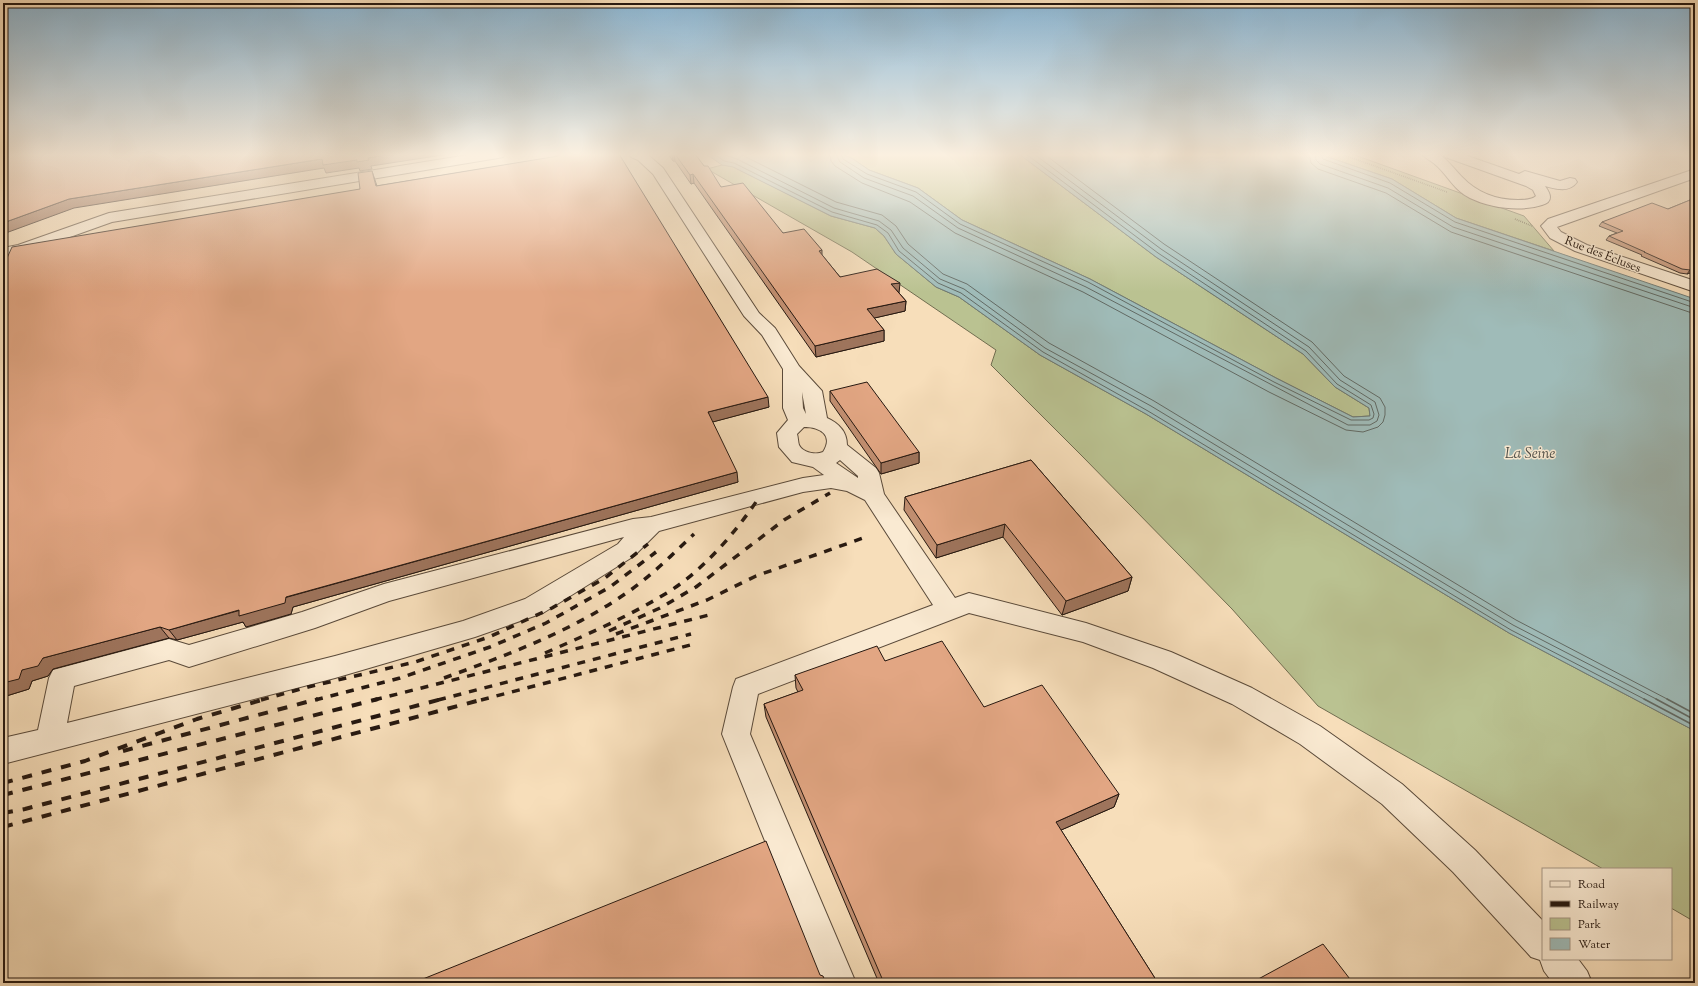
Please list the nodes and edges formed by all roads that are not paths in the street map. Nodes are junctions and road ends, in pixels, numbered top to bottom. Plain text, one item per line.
1 (218, 200) edge
2 (677, 200) edge
3 (1492, 200) edge
4 (1542, 200) edge
5 (1617, 200) edge
6 (3, 253) edge
7 (1695, 287) edge
8 (808, 421) junction
9 (837, 446) junction
10 (819, 461) junction
11 (852, 484) junction
12 (873, 496) junction
13 (651, 525) junction
14 (949, 609) junction
15 (50, 740) junction
16 (3, 751) edge
17 (1542, 943) edge
18 (1557, 960) edge
19 (839, 983) edge
20 (1575, 983) edge

1 - 6 street
2 - 8 street
3 - 4 street
5 - 7 street, Rue des Écluses
8 - 9 street
8 - 10 street
9 - 10 street
9 - 12 street
10 - 11 street
11 - 12 street
11 - 13 street
12 - 14 street
13 - 15 street
13 - 15 street
14 - 17 street
14 - 19 street
15 - 16 street
18 - 20 street

